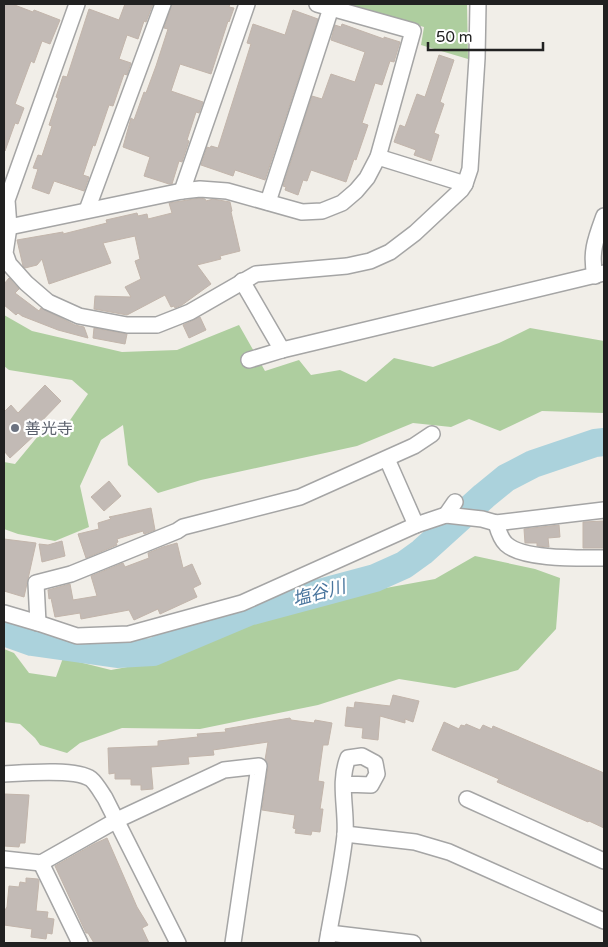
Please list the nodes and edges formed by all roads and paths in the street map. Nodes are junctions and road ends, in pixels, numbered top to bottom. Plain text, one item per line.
1 (77, 4) edge
2 (163, 4) edge
3 (247, 4) edge
4 (478, 4) edge
5 (324, 6) edge
6 (378, 157) junction
7 (465, 184) junction
8 (182, 191) junction
9 (5, 199) edge
10 (268, 202) junction
11 (87, 210) junction
12 (604, 216) edge
13 (9, 227) junction
14 (600, 274) edge
15 (242, 282) junction
16 (282, 350) junction
17 (249, 360) dead end
18 (432, 434) dead end
19 (387, 459) junction
20 (455, 502) dead end
21 (604, 510) edge
22 (446, 515) junction
23 (496, 523) junction
24 (416, 525) junction
25 (604, 558) edge
26 (4, 613) edge
27 (38, 623) junction
28 (4, 774) edge
29 (344, 784) dead end
30 (467, 799) dead end
31 (117, 820) junction
32 (345, 834) junction
33 (4, 859) edge
34 (604, 862) edge
35 (40, 863) junction
36 (604, 921) edge
37 (328, 938) edge
38 (80, 943) edge
39 (178, 943) edge
40 (233, 943) edge
41 (414, 943) edge

1 - 9 street
2 - 11 street
3 - 8 street
4 - 7 street
5 - 6 street
5 - 10 street
6 - 7 street
6 - 10 street
7 - 15 street
8 - 10 street
8 - 11 street
9 - 13 street
11 - 13 street
12 - 14 street
13 - 15 street
14 - 16 street
15 - 16 street
16 - 17 street
18 - 19 street
19 - 24 street
19 - 27 street
20 - 22 street
21 - 23 street
22 - 23 street
22 - 24 street
23 - 25 street
24 - 27 street
26 - 27 street
28 - 31 street
29 - 32 street
30 - 34 street
31 - 35 street
31 - 39 street
31 - 40 street
32 - 36 street
32 - 37 street
33 - 35 street
35 - 38 street
37 - 41 street

